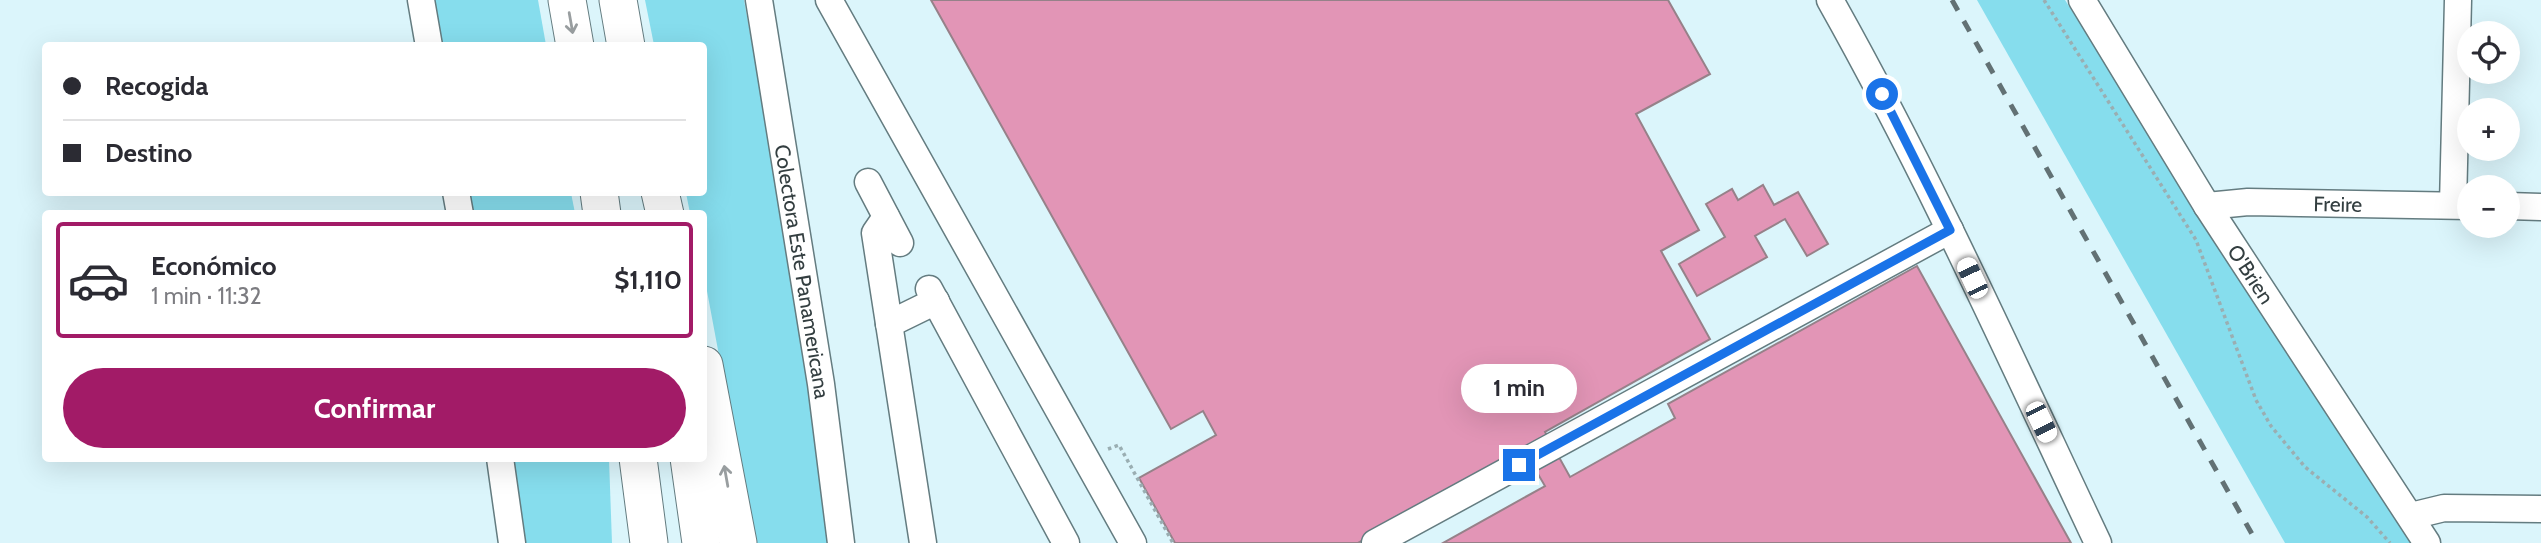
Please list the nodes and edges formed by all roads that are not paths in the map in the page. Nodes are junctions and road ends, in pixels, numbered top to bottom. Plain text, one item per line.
1 (421, 0) edge
2 (567, 0) edge
3 (618, 0) edge
4 (759, 0) edge
5 (829, 0) edge
6 (1830, 0) edge
7 (2082, 0) edge
8 (2458, 0) edge
9 (428, 42) edge
10 (574, 42) edge
11 (625, 42) edge
12 (2461, 175) edge
13 (868, 182) dead end
14 (2207, 206) junction
15 (2457, 206) edge
16 (2520, 206) edge
17 (2541, 207) edge
18 (886, 217) junction
19 (1950, 230) junction
20 (900, 243) dead end
21 (889, 324) junction
22 (707, 381) edge
23 (501, 462) edge
24 (629, 462) edge
25 (639, 462) edge
26 (690, 462) edge
27 (2541, 509) edge
28 (2411, 516) junction
29 (512, 543) edge
30 (630, 543) edge
31 (649, 543) edge
32 (701, 543) edge
33 (738, 543) edge
34 (841, 543) edge
35 (923, 543) edge
36 (1066, 543) edge
37 (1133, 543) edge
38 (1375, 543) edge
39 (2098, 543) edge
40 (2427, 543) edge

1 - 9 street
2 -> 10 highway
3 - 11 highway
4 - 34 street, Colectora Este Panamericana
5 - 37 street
6 - 19 street
7 - 14 street, O'Brien
8 - 12 street
13 - 18 street
14 - 15 street, Freire
14 - 28 street, O'Brien
16 - 17 street
18 - 20 street
18 - 21 street
19 - 38 street
19 - 39 street
21 - 35 street
21 - 36 street
33 -> 22 highway
23 - 29 street
24 - 30 highway
25 - 31 highway
26 - 32 highway
27 - 28 street
28 - 40 street, O'Brien

